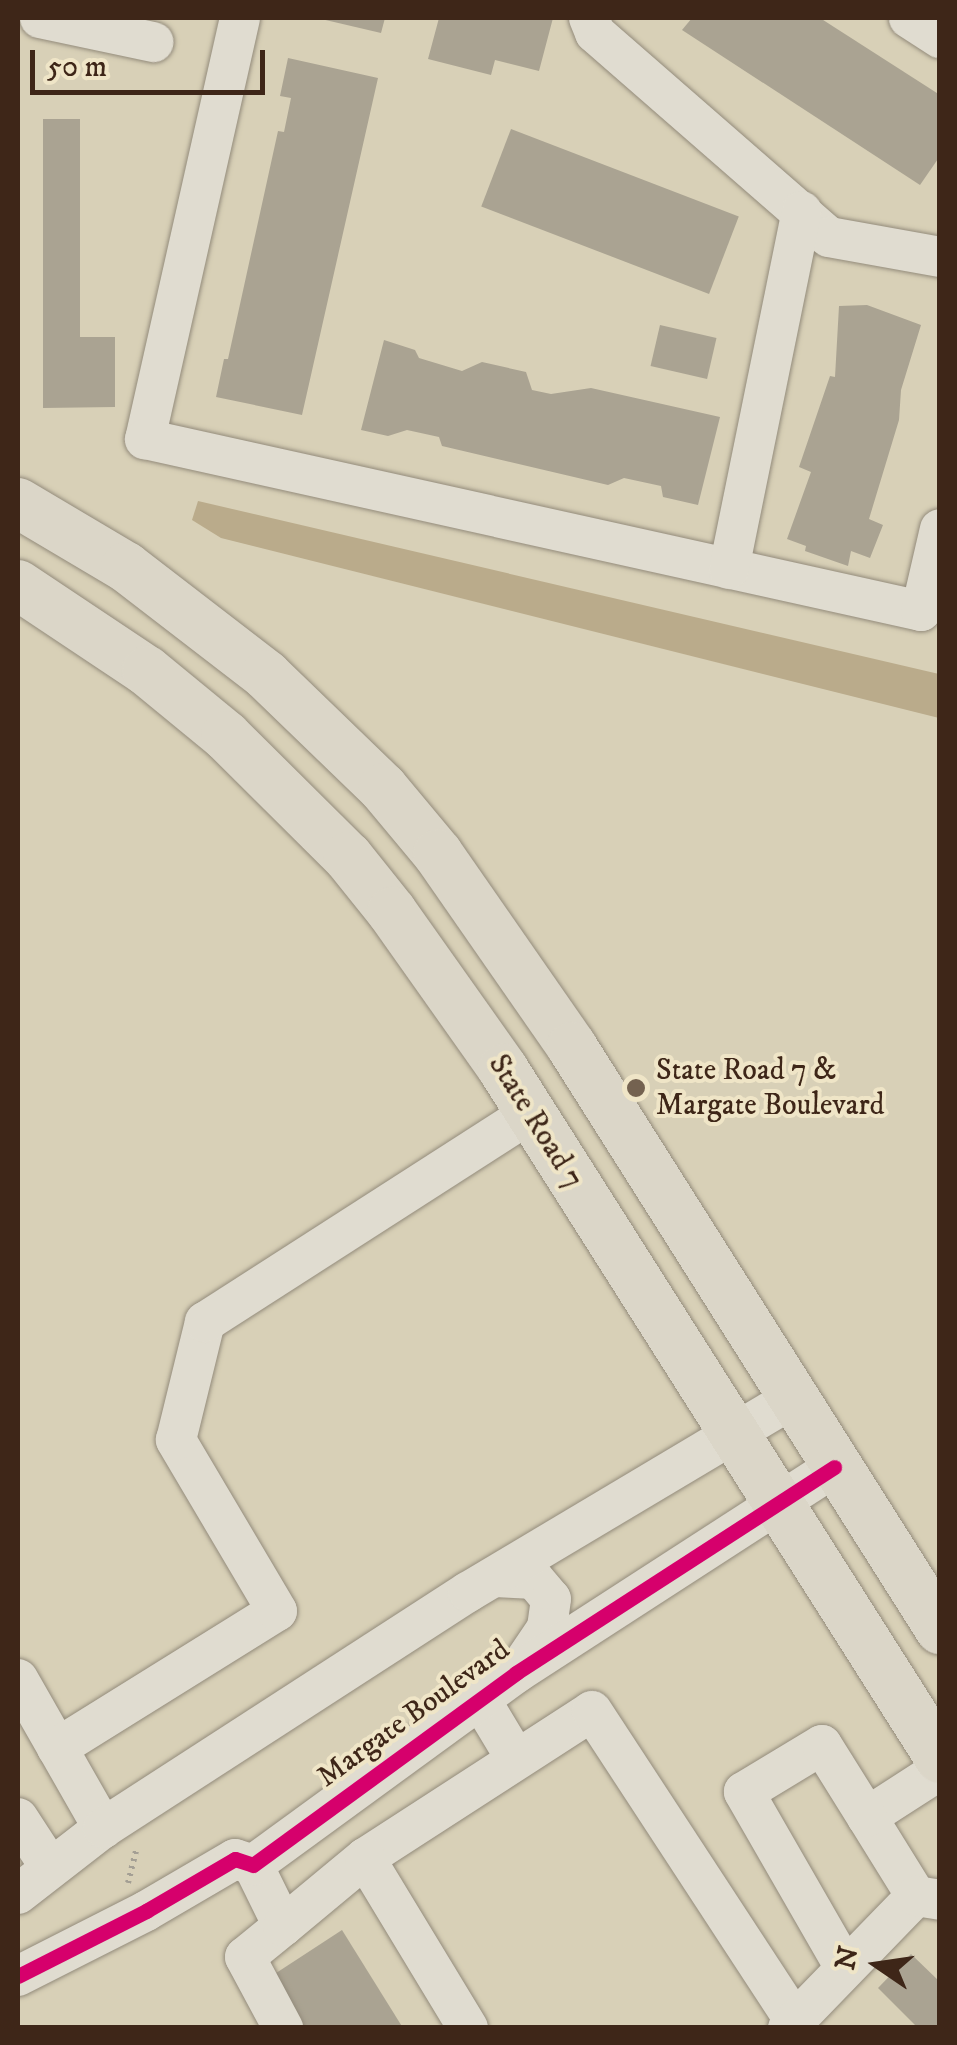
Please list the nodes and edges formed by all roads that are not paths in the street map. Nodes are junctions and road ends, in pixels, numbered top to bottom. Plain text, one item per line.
1 (40, 18) edge
2 (240, 18) edge
3 (589, 18) edge
4 (908, 18) edge
5 (940, 38) edge
6 (153, 42) dead end
7 (802, 211) junction
8 (940, 257) edge
9 (18, 503) edge
10 (940, 530) edge
11 (729, 569) junction
12 (18, 585) edge
13 (303, 810) junction
14 (438, 854) junction
15 (530, 1113) junction
16 (792, 1399) junction
17 (732, 1436) junction
18 (834, 1467) junction
19 (777, 1505) junction
20 (495, 1577) junction
21 (940, 1629) edge
22 (516, 1674) junction
23 (18, 1679) edge
24 (480, 1699) junction
25 (57, 1748) junction
26 (516, 1758) junction
27 (940, 1758) edge
28 (940, 1770) edge
29 (867, 1818) junction
30 (19, 1822) edge
31 (121, 1834) junction
32 (365, 1858) junction
33 (254, 1865) junction
34 (50, 1867) junction
35 (18, 1894) edge
36 (928, 1898) edge
37 (284, 1926) junction
38 (844, 1966) junction
39 (18, 1976) edge
40 (805, 2021) edge
41 (283, 2028) edge
42 (468, 2028) edge

1 - 6 street
2 - 11 street
3 - 7 street
4 - 5 street
7 - 8 street
7 - 11 street
9 - 14 main road
10 - 11 street
12 - 13 main road, State Road 7
13 - 14 main road
13 - 15 main road, State Road 7
14 - 16 main road
15 - 17 main road, State Road 7
15 - 25 street
16 - 17 street
16 - 18 main road
17 - 19 main road, State Road 7
17 - 20 street
18 - 19 street, Margate Boulevard
18 - 21 main road
19 - 22 street, Margate Boulevard
19 - 27 main road, State Road 7
20 - 22 street
20 - 31 street
22 - 24 street, Margate Boulevard
23 - 25 street
24 - 26 street
24 - 33 street, Margate Boulevard
25 - 31 street
26 - 32 street
26 - 40 street
28 - 29 street
29 - 36 street
29 - 38 street
30 - 34 street
31 - 34 street
32 - 37 street
32 - 42 street
33 - 37 street
33 - 39 street, Margate Boulevard
34 - 35 street
36 - 38 street
37 - 41 street
38 - 40 street

